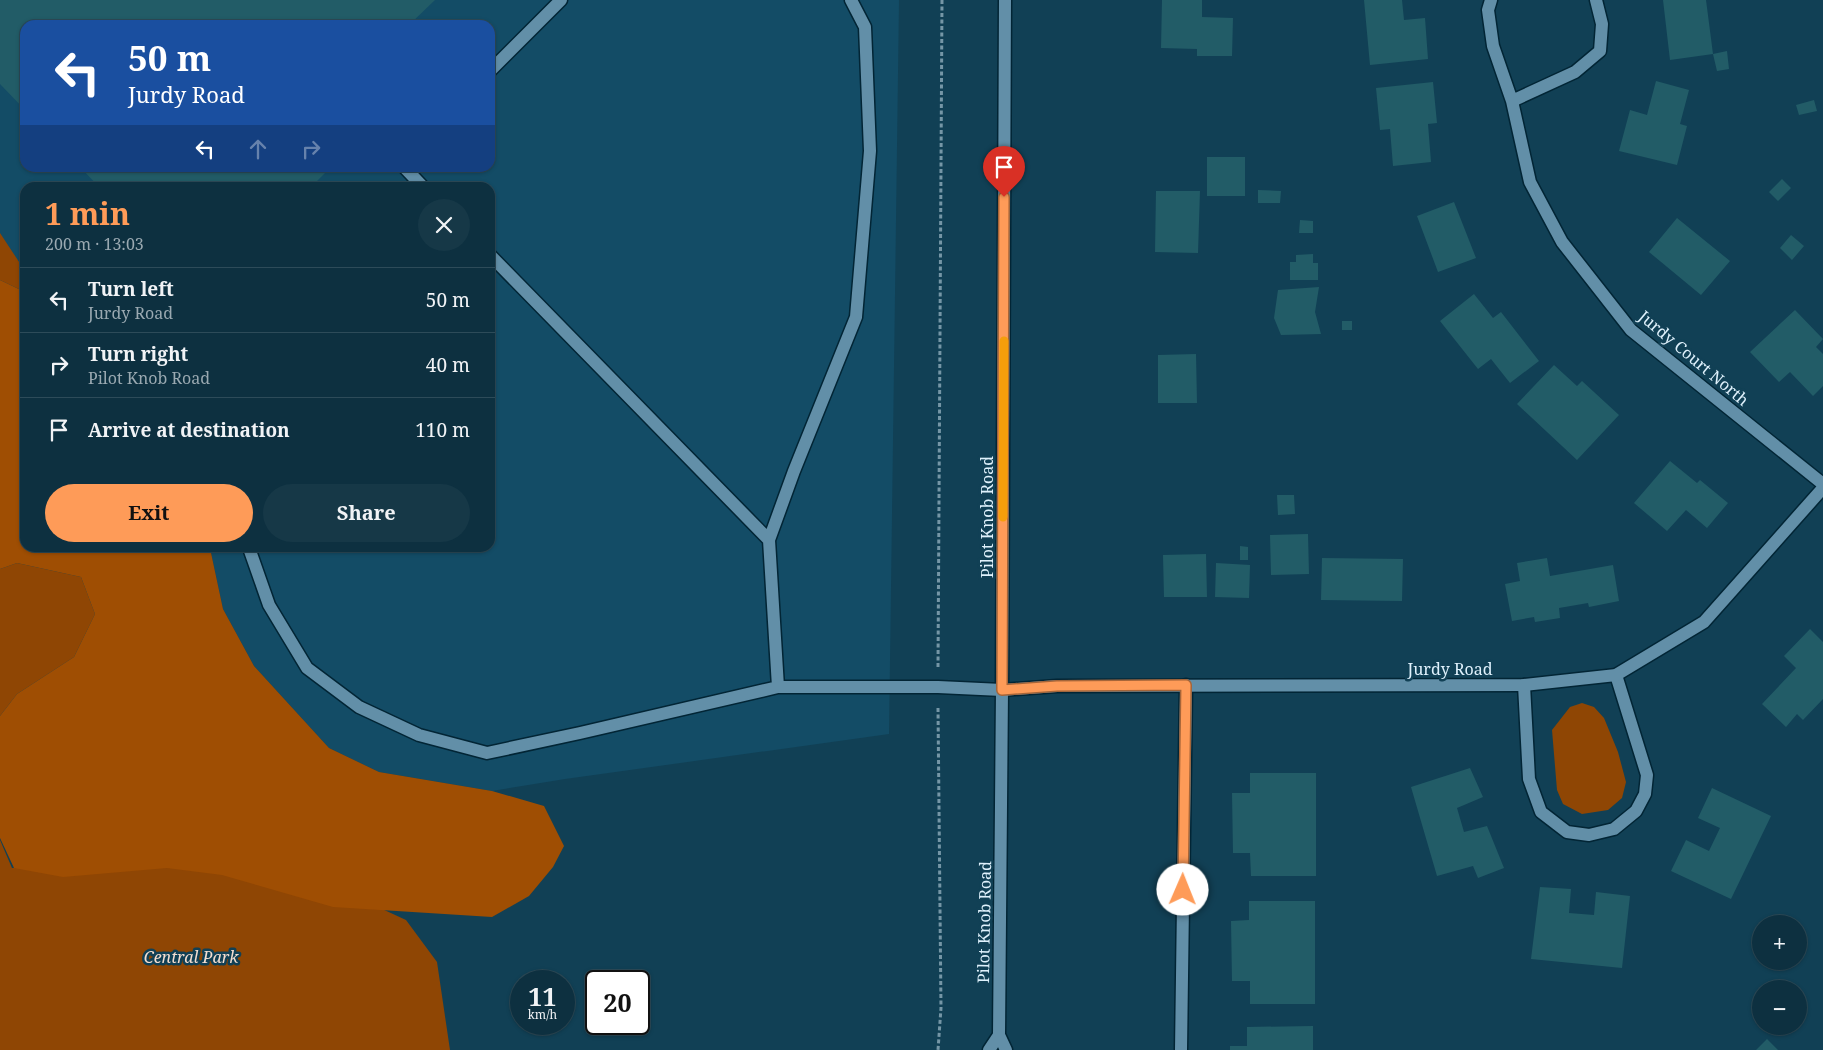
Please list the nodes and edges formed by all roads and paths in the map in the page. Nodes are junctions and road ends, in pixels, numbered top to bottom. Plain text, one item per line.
1 (561, 0) edge
2 (851, 0) edge
3 (942, 0) edge
4 (1005, 0) edge
5 (1490, 0) edge
6 (1596, 0) edge
7 (495, 66) edge
8 (1512, 101) junction
9 (409, 172) edge
10 (418, 182) edge
11 (495, 260) edge
12 (1823, 486) edge
13 (769, 540) junction
14 (250, 552) edge
15 (1616, 675) junction
16 (1186, 685) junction
17 (1524, 685) junction
18 (778, 686) junction
19 (938, 686) junction
20 (1002, 690) junction
21 (999, 1035) junction
22 (938, 1050) edge
23 (989, 1050) edge
24 (1006, 1050) edge
25 (1181, 1050) edge

1 - 7 street
2 - 13 street
3 - 19 path
4 - 20 street, Pilot Knob Road
5 - 8 street, Jurdy Court North
6 - 8 street
8 - 12 street, Jurdy Court North
9 - 10 street
11 - 13 street
12 - 15 street, Jurdy Road
13 - 18 street
14 - 18 street, Jurdy Road
15 - 17 street, Jurdy Road
15 - 17 street
16 - 17 street, Jurdy Road
16 - 20 street, Jurdy Road
16 - 25 street
18 - 19 street, Jurdy Road
19 - 20 street, Jurdy Road
19 - 22 path
20 - 21 street, Pilot Knob Road
21 - 23 street
21 - 24 street, Pilot Knob Road

